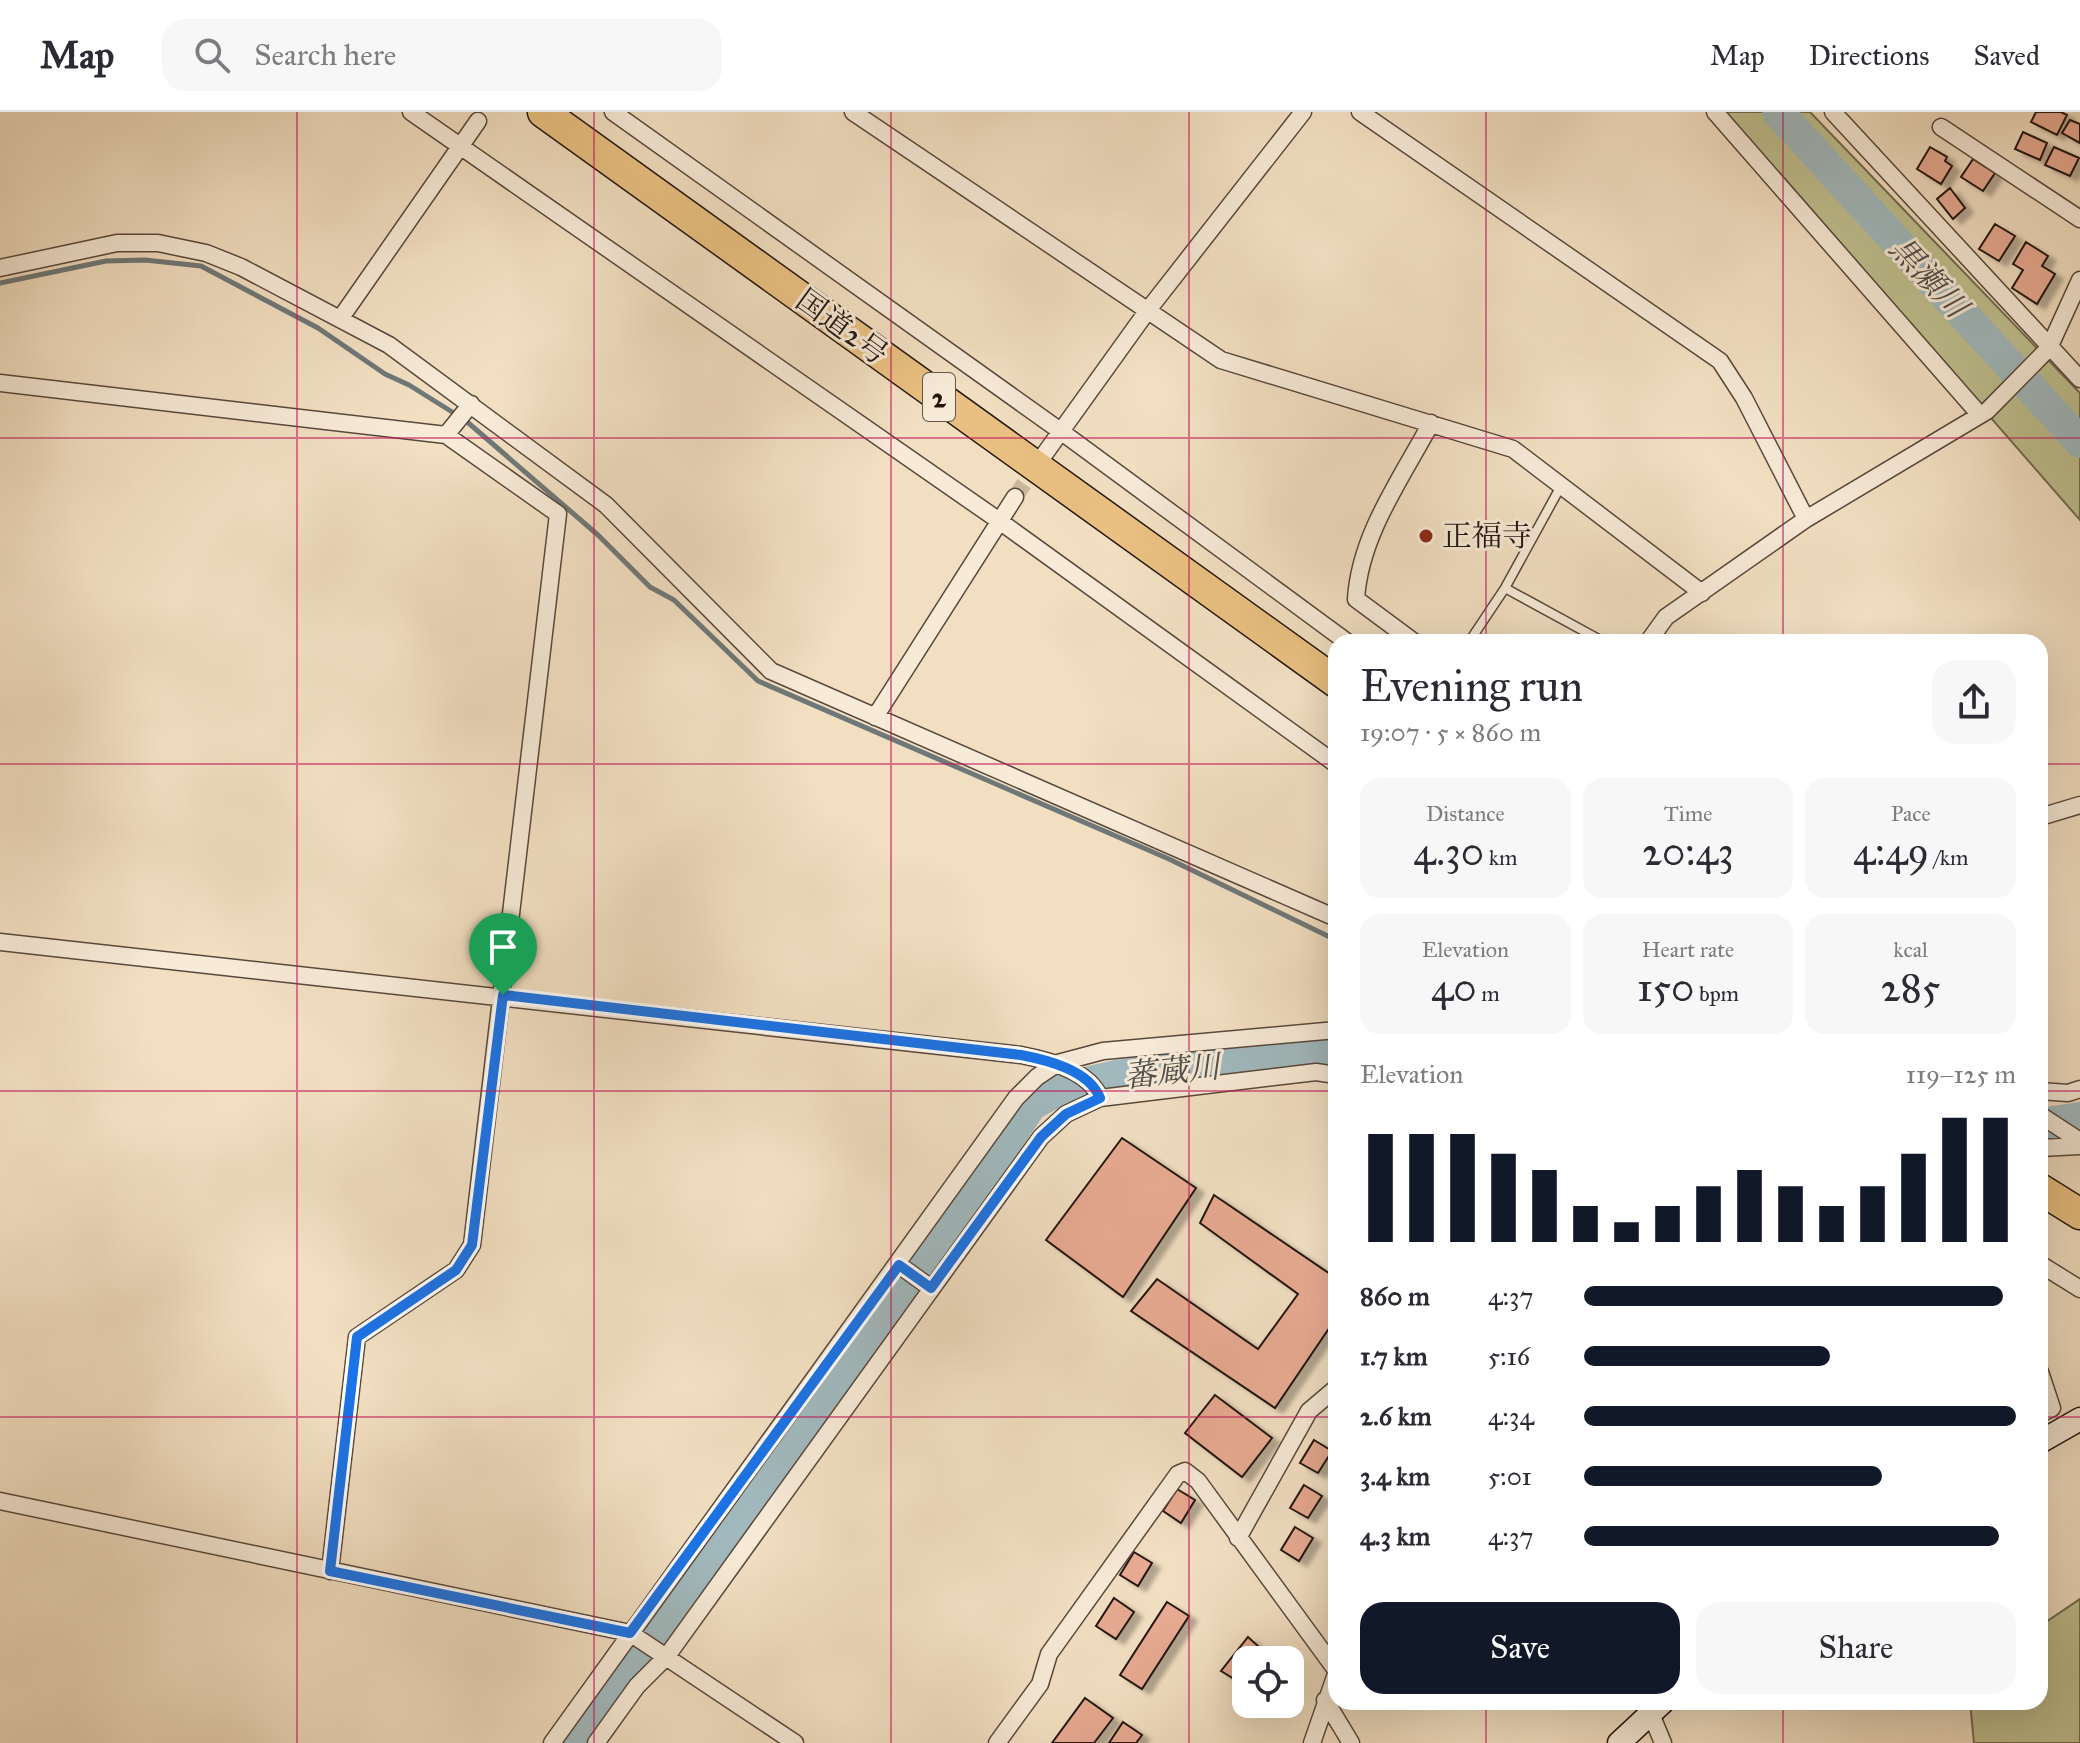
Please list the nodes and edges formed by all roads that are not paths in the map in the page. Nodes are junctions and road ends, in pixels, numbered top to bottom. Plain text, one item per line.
1 (411, 112) edge
2 (543, 112) edge
3 (613, 112) edge
4 (853, 112) edge
5 (1303, 112) edge
6 (1360, 112) edge
7 (1715, 112) edge
8 (1833, 112) edge
9 (478, 121) dead end
10 (1941, 127) dead end
11 (460, 147) junction
12 (2080, 219) edge
13 (0, 268) edge
14 (2080, 280) edge
15 (1148, 310) junction
16 (340, 319) junction
17 (2047, 350) junction
18 (2080, 379) edge
19 (0, 383) edge
20 (471, 404) junction
21 (1983, 413) junction
22 (1431, 423) junction
23 (1059, 430) junction
24 (446, 435) junction
25 (1041, 459) tunnel mouth
26 (1562, 486) junction
27 (1015, 497) tunnel mouth
28 (1806, 519) junction
29 (998, 520) junction
30 (1505, 588) junction
31 (1702, 593) junction
32 (1336, 634) edge
33 (1403, 634) edge
34 (1474, 634) edge
35 (1589, 634) edge
36 (1654, 634) edge
37 (1328, 676) edge
38 (875, 717) junction
39 (1328, 758) edge
40 (2080, 805) edge
41 (2048, 815) edge
42 (1328, 915) edge
43 (0, 942) edge
44 (503, 995) junction
45 (1328, 1031) edge
46 (1059, 1063) junction
47 (1328, 1074) edge
48 (2080, 1089) edge
49 (2048, 1092) edge
50 (1098, 1094) junction
51 (2048, 1121) edge
52 (2080, 1144) edge
53 (2048, 1147) edge
54 (2048, 1194) edge
55 (2080, 1214) edge
56 (900, 1265) junction
57 (2048, 1269) edge
58 (929, 1286) junction
59 (2080, 1289) edge
60 (1328, 1395) edge
61 (2080, 1419) edge
62 (2048, 1437) edge
63 (0, 1501) edge
64 (1238, 1538) junction
65 (330, 1571) junction
66 (630, 1633) junction
67 (664, 1655) junction
68 (1328, 1661) edge
69 (1328, 1692) edge
70 (1325, 1700) junction
71 (1328, 1705) edge
72 (1331, 1710) edge
73 (1649, 1710) edge
74 (1654, 1710) edge
75 (552, 1743) edge
76 (596, 1743) edge
77 (795, 1743) edge
78 (997, 1743) edge
79 (1312, 1743) edge
80 (1351, 1743) edge
81 (1619, 1743) edge
82 (1663, 1743) edge

1 - 11 street
2 - 37 highway, 国道2号 / 2
3 - 23 street
4 - 15 street
5 - 15 street
6 - 28 street
7 - 21 street
8 - 17 street
9 - 11 street
10 - 12 street
11 - 16 street
11 - 29 street
13 - 16 street
14 - 17 street
15 - 22 street
15 - 23 street
16 - 20 street
17 - 18 street
17 - 21 street
19 - 24 street
20 - 24 street
20 - 38 street
21 - 28 street
22 - 26 street
22 - 33 street
23 - 25 street
23 - 32 street
24 - 44 street
26 - 30 lane
26 - 31 street
27 - 29 street
28 - 31 street
29 - 38 street
29 - 39 street
30 - 34 lane
30 - 35 lane
31 - 36 street
38 - 42 street
40 - 41 street
43 - 44 street
44 - 46 street
44 - 65 street
45 - 46 street
46 - 50 street
46 - 56 street
47 - 50 street
48 - 49 street
50 - 58 street
51 - 52 street
52 - 53 street
54 - 55 highway
56 - 58 street
56 - 66 street
57 - 59 street
58 - 67 street
60 - 64 street
61 - 62 main road
63 - 65 street
64 - 68 street
64 - 78 street
65 - 66 street
66 - 67 street
66 - 75 street
67 - 76 street
67 - 77 street
69 - 70 street
70 - 71 street
70 - 79 street
72 - 80 street
73 - 81 main road
74 - 82 street

